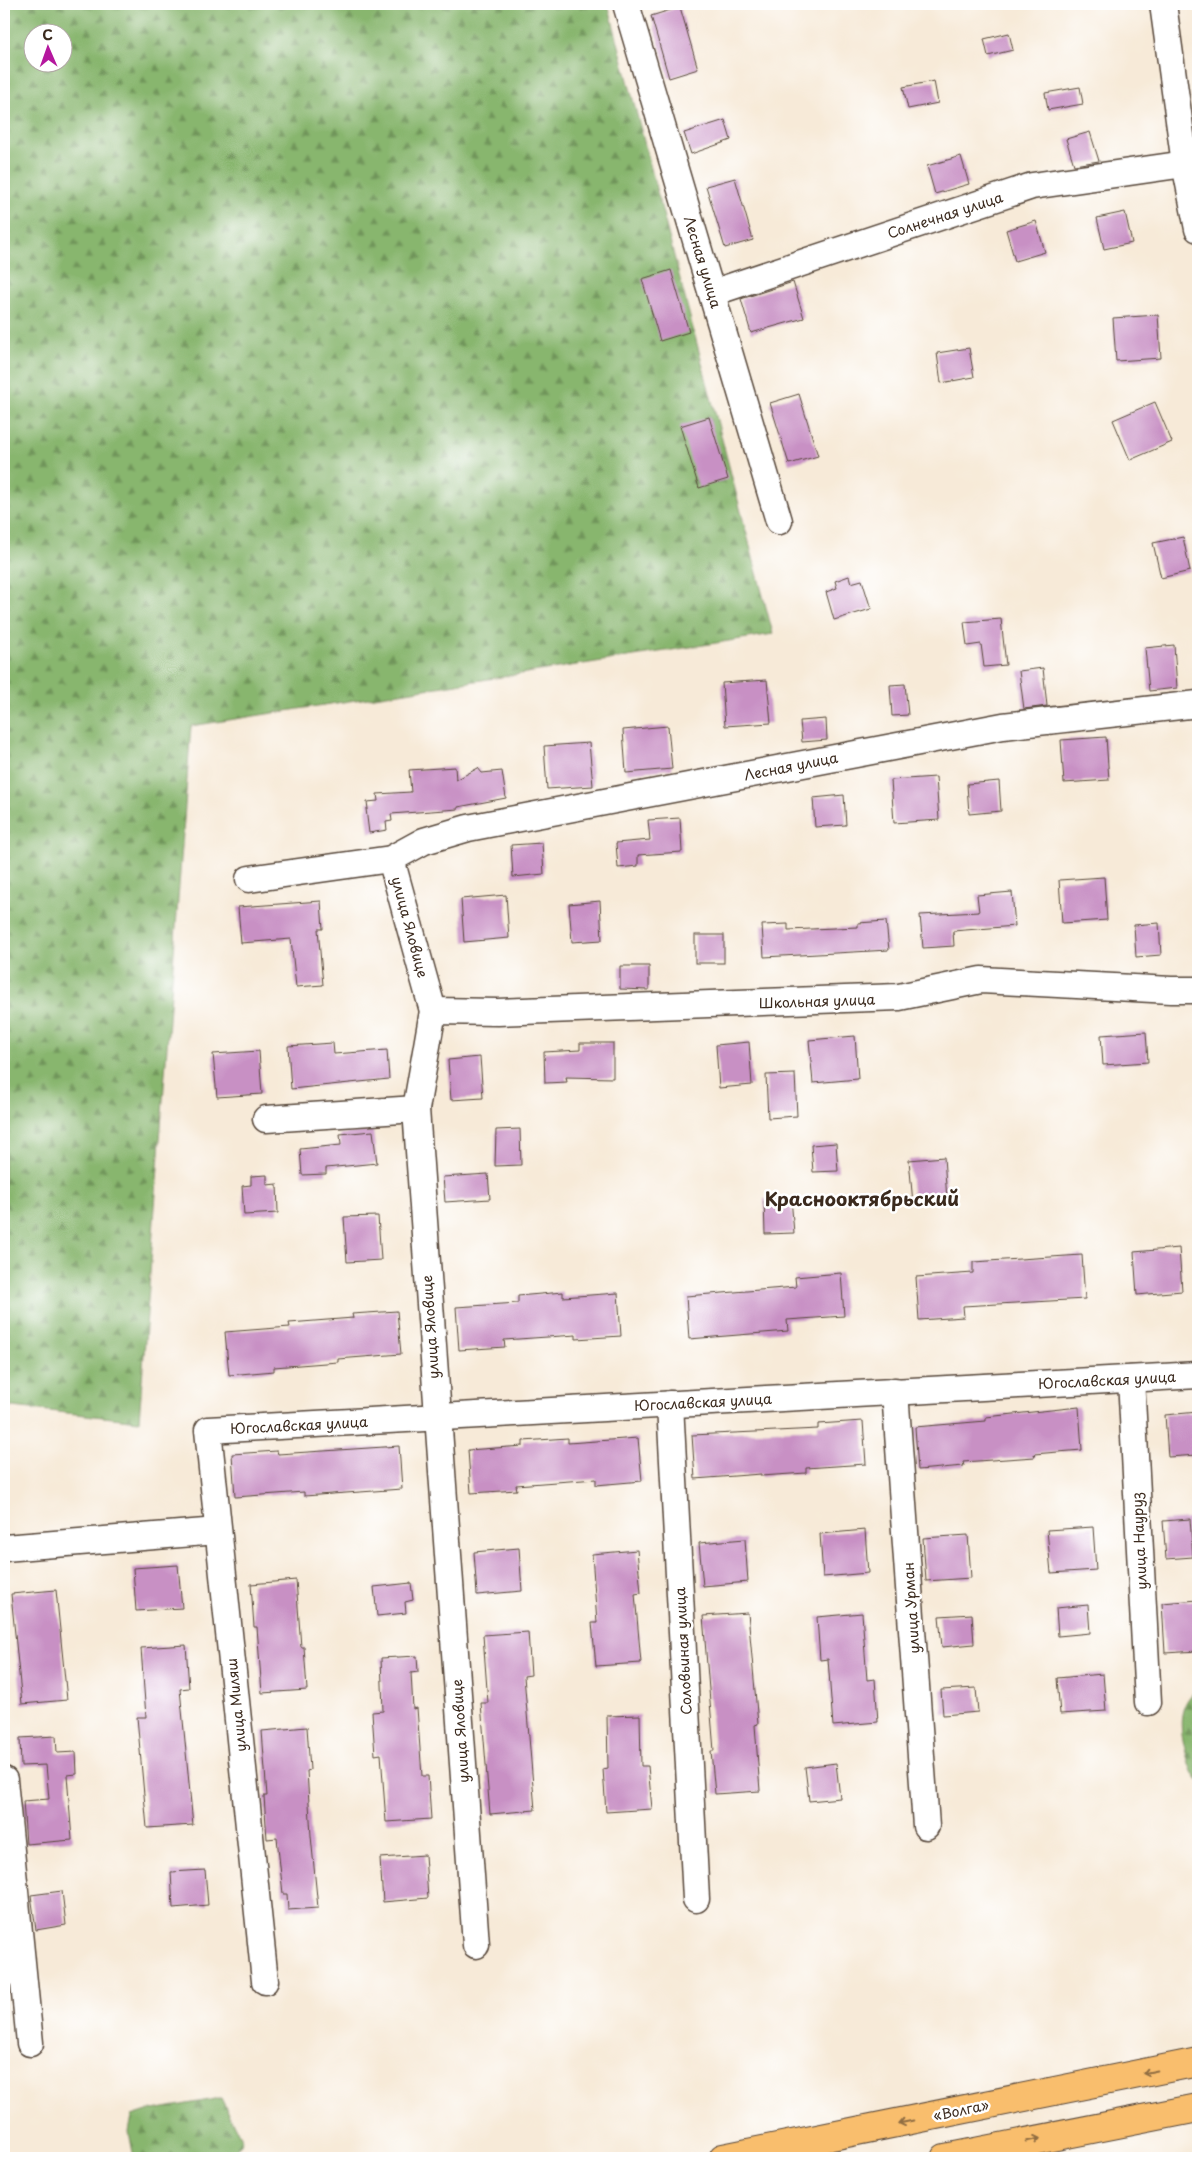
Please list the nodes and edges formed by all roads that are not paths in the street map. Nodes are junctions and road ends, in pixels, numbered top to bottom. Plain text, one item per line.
1 (626, 4) edge
2 (1163, 4) edge
3 (1185, 164) junction
4 (1198, 229) edge
5 (712, 293) junction
6 (779, 521) dead end
7 (1198, 704) edge
8 (391, 859) junction
9 (249, 880) dead end
10 (1198, 990) edge
11 (433, 1012) junction
12 (416, 1109) junction
13 (266, 1119) dead end
14 (1198, 1375) edge
15 (1131, 1379) junction
16 (895, 1391) junction
17 (670, 1404) junction
18 (436, 1417) junction
19 (208, 1430) joint
20 (218, 1531) junction
21 (4, 1548) edge
22 (1148, 1702) dead end
23 (4, 1780) edge
24 (926, 1826) dead end
25 (696, 1898) dead end
26 (476, 1945) dead end
27 (265, 1981) dead end
28 (30, 2043) dead end
29 (1198, 2062) edge
30 (1198, 2108) edge
31 (723, 2158) edge
32 (945, 2158) edge

1 - 5 street, Лесная улица
2 - 3 street
3 - 4 street
3 - 5 street, Солнечная улица
5 - 6 street, Лесная улица
7 - 8 street, Лесная улица
8 - 9 street, улица Яловице
8 - 11 street, улица Яловице
10 - 11 street, Школьная улица
11 - 12 street, улица Яловице
12 - 13 street
12 - 18 street, улица Яловице
14 - 15 street, Югославская улица
15 - 16 street, Югославская улица
15 - 22 street, улица Науруз
16 - 17 street, Югославская улица
16 - 24 street, улица Урман
17 - 18 street, Югославская улица
17 - 25 street, Соловьиная улица
18 - 19 street, Югославская улица
18 - 26 street, улица Яловице
19 - 20 street, улица Миляш
20 - 21 street
20 - 27 street, улица Миляш
23 - 28 street
29 -> 31 highway, «Волга»
32 -> 30 highway

